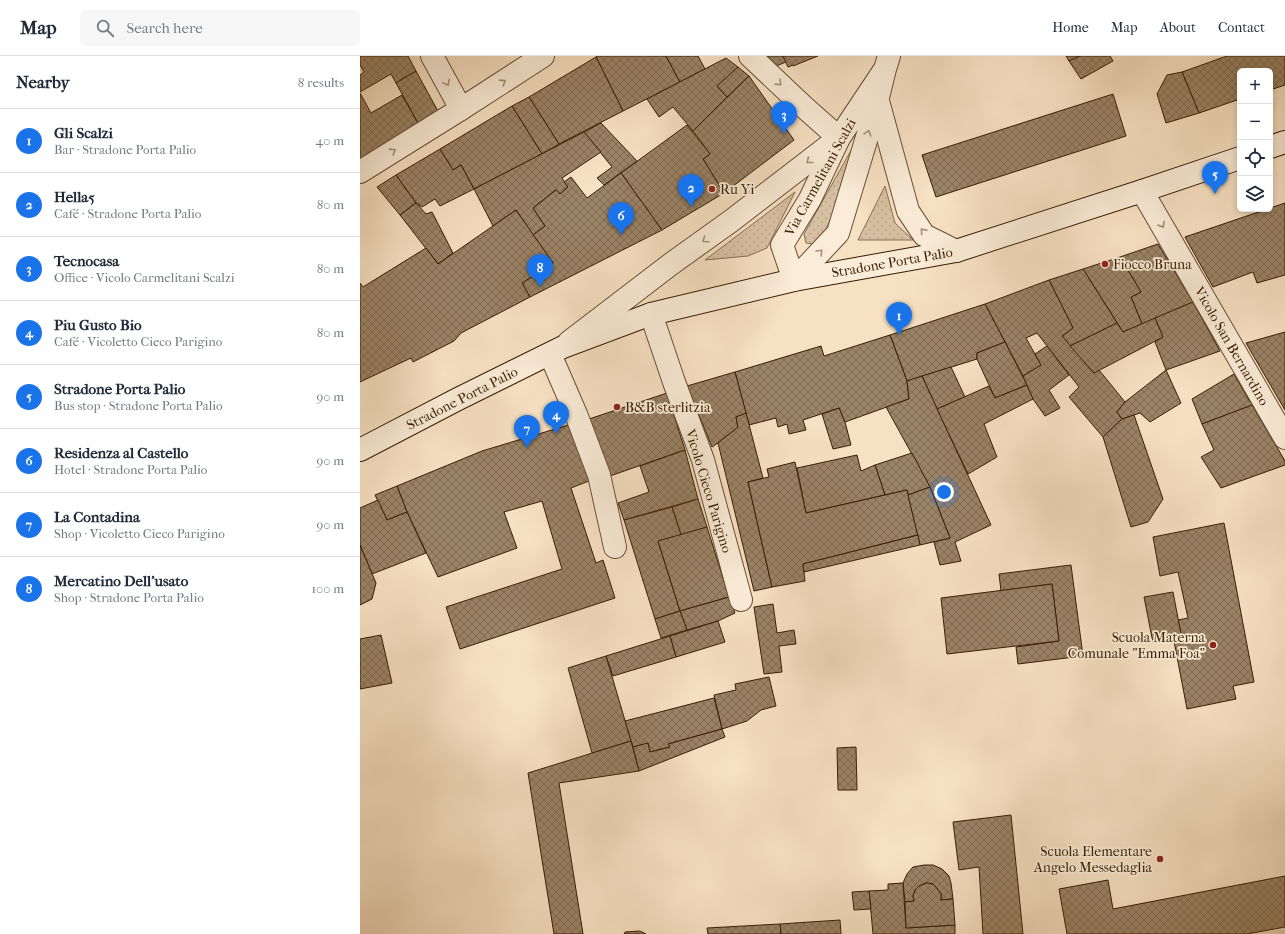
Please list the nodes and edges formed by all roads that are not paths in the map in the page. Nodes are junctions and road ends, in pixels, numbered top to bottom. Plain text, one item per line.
1 (432, 56) edge
2 (543, 56) edge
3 (750, 56) edge
4 (887, 62) edge
5 (878, 101) junction
6 (461, 109) junction
7 (839, 138) junction
8 (1285, 142) edge
9 (1273, 147) edge
10 (1237, 159) edge
11 (360, 172) edge
12 (1142, 191) junction
13 (956, 251) junction
14 (794, 280) junction
15 (651, 314) junction
16 (557, 350) junction
17 (1285, 438) edge
18 (360, 450) edge
19 (615, 547) dead end
20 (741, 600) dead end

1 -> 6 street
6 -> 2 street
3 -> 7 street
4 - 5 street, Via Carmelitani Scalzi
4 - 7 street, Via Carmelitani Scalzi
13 -> 5 street, Via Carmelitani Scalzi
14 -> 5 street, Via Carmelitani Scalzi
11 -> 6 street
7 - 14 street, Via Carmelitani Scalzi
7 -> 16 street, Stradone Porta Palio
8 - 9 street
10 - 12 street, Stradone Porta Palio
12 - 13 street, Stradone Porta Palio
12 -> 17 street, Vicolo San Bernardino
13 - 14 street, Stradone Porta Palio
14 - 15 street, Stradone Porta Palio
15 - 16 street, Stradone Porta Palio
15 - 20 street, Vicolo Cieco Parigino
16 - 18 street, Stradone Porta Palio
16 - 19 street

